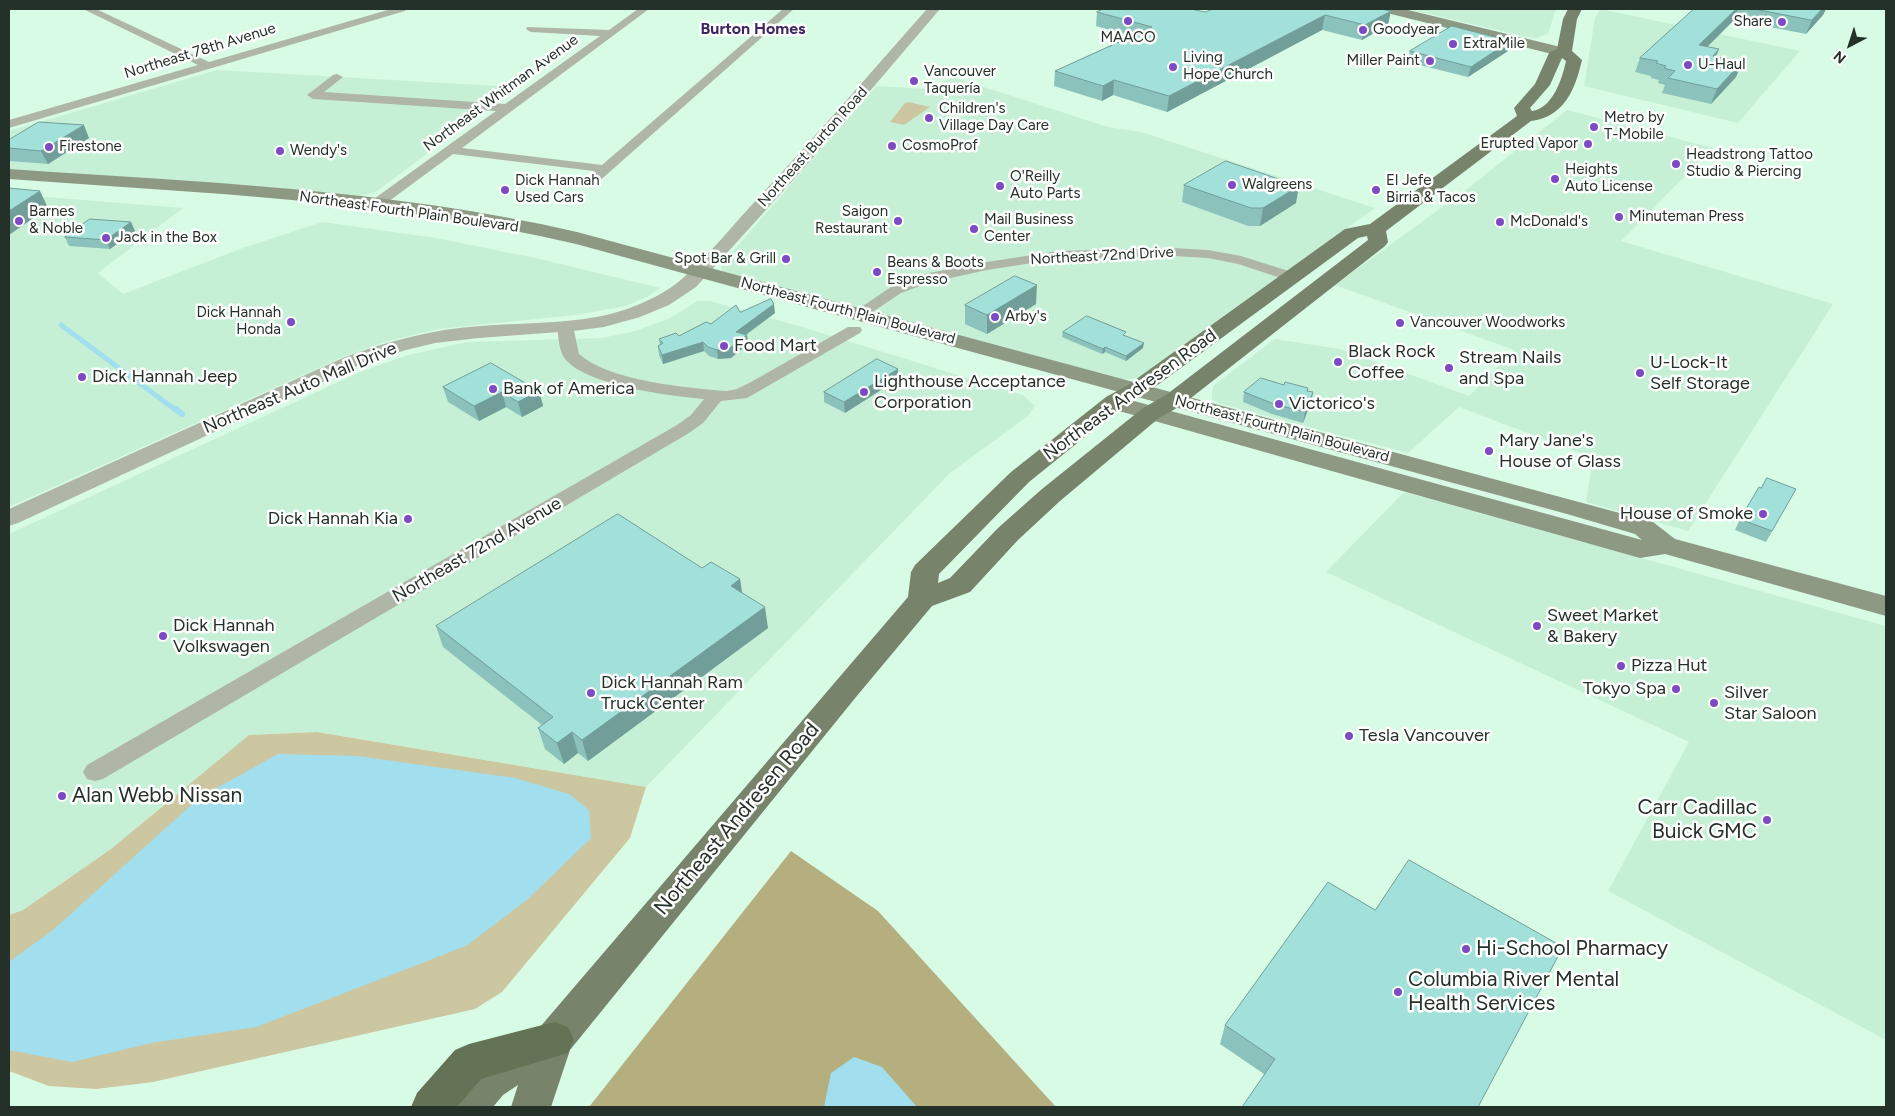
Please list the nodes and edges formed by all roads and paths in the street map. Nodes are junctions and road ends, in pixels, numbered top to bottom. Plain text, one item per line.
1 (88, 9) edge
2 (401, 9) edge
3 (644, 9) edge
4 (789, 9) edge
5 (934, 9) edge
6 (1388, 9) edge
7 (1575, 9) edge
8 (530, 29) dead end
9 (610, 33) junction
10 (1564, 52) junction
11 (209, 66) junction
12 (337, 77) dead end
13 (507, 108) junction
14 (1526, 117) junction
15 (9, 124) edge
16 (450, 150) junction
17 (606, 169) junction
18 (9, 174) edge
19 (591, 181) dead end
20 (9, 186) edge
21 (223, 202) junction
22 (376, 204) junction
23 (1376, 229) junction
24 (1352, 233) junction
25 (695, 277) junction
26 (1293, 277) junction
27 (1332, 278) junction
28 (1285, 314) junction
29 (856, 322) junction
30 (565, 326) junction
31 (1136, 390) junction
32 (716, 396) junction
33 (1114, 402) junction
34 (1163, 406) junction
35 (9, 518) edge
36 (922, 599) junction
37 (1886, 606) edge
38 (95, 772) dead end
39 (554, 1040) junction
40 (431, 1107) edge
41 (467, 1107) edge
42 (531, 1107) edge

1 - 11 street
2 - 11 street, Northeast 78th Avenue
3 - 9 street, Northeast Whitman Avenue
4 - 17 street
5 - 25 street, Northeast Burton Road
6 - 10 main road
7 - 10 main road, Northeast Andresen Road
8 - 9 street
9 - 13 street, Northeast Whitman Avenue
10 - 14 main road
10 - 14 main road, Northeast Andresen Road
11 - 15 street, Northeast 78th Avenue
12 - 13 street
13 - 16 street, Northeast Whitman Avenue
14 - 23 main road, Northeast Andresen Road
16 - 17 street
16 - 22 street, Northeast Whitman Avenue
17 - 19 street
18 - 22 main road, Northeast Fourth Plain Boulevard
20 - 21 main road, Northeast Fourth Plain Boulevard
21 - 22 main road
21 - 25 main road, Northeast Fourth Plain Boulevard
22 - 25 main road, Northeast Fourth Plain Boulevard
23 - 24 main road, Northeast Andresen Road
23 - 27 main road, Northeast Andresen Road
24 - 26 main road, Northeast Andresen Road
24 - 27 main road
25 - 29 main road, Northeast Fourth Plain Boulevard
25 - 30 street, Northeast Auto Mall Drive
26 - 28 main road
26 - 29 street, Northeast 72nd Drive
26 - 31 main road, Northeast Andresen Road
27 - 28 main road, Northeast Andresen Road
28 - 34 main road, Northeast Andresen Road
29 - 31 main road, Northeast Fourth Plain Boulevard
29 - 32 street
29 - 33 main road, Northeast Fourth Plain Boulevard
30 - 32 street
30 - 35 street, Northeast Auto Mall Drive
31 - 33 main road, Northeast Andresen Road
31 - 34 main road, Northeast Fourth Plain Boulevard
32 - 38 street, Northeast 72nd Avenue
33 - 34 main road, Northeast Fourth Plain Boulevard
33 - 36 main road, Northeast Andresen Road
34 - 36 main road, Northeast Andresen Road
34 - 37 main road, Northeast Fourth Plain Boulevard
36 - 39 main road, Northeast Andresen Road
39 - 40 highway
39 - 41 main road, Northeast Andresen Road
39 - 42 main road, Northeast Andresen Road

